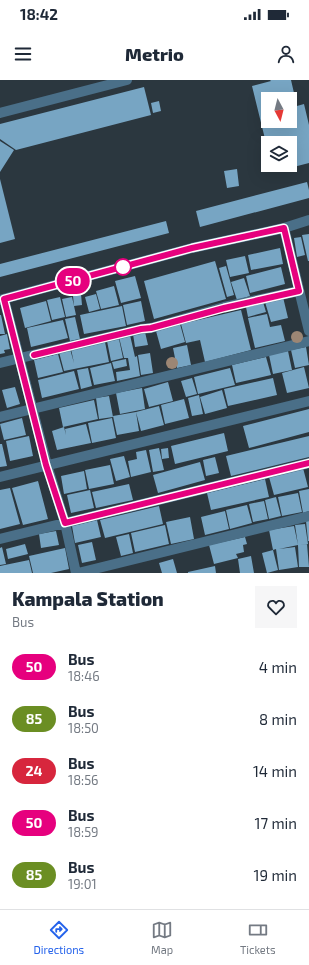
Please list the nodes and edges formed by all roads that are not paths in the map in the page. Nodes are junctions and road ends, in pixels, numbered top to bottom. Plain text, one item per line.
1 (127, 80) edge
2 (0, 113) edge
3 (309, 220) edge
4 (284, 228) junction
5 (299, 291) junction
6 (2, 300) edge
7 (309, 331) edge
8 (309, 341) edge
9 (19, 359) junction
10 (0, 363) edge
11 (309, 401) edge
12 (32, 408) junction
13 (0, 417) edge
14 (309, 463) edge
15 (46, 465) junction
16 (0, 477) edge
17 (309, 516) edge
18 (65, 523) junction
19 (0, 539) edge
20 (77, 573) edge

1 - 2 street
3 - 4 street
4 - 5 street
4 - 6 street
5 - 7 street
5 - 9 street
6 - 9 street
8 - 12 street
9 - 10 street
9 - 12 street
11 - 15 street
12 - 13 street
12 - 15 street
14 - 18 street
15 - 16 street
15 - 18 street
17 - 20 street
18 - 19 street
18 - 20 street

